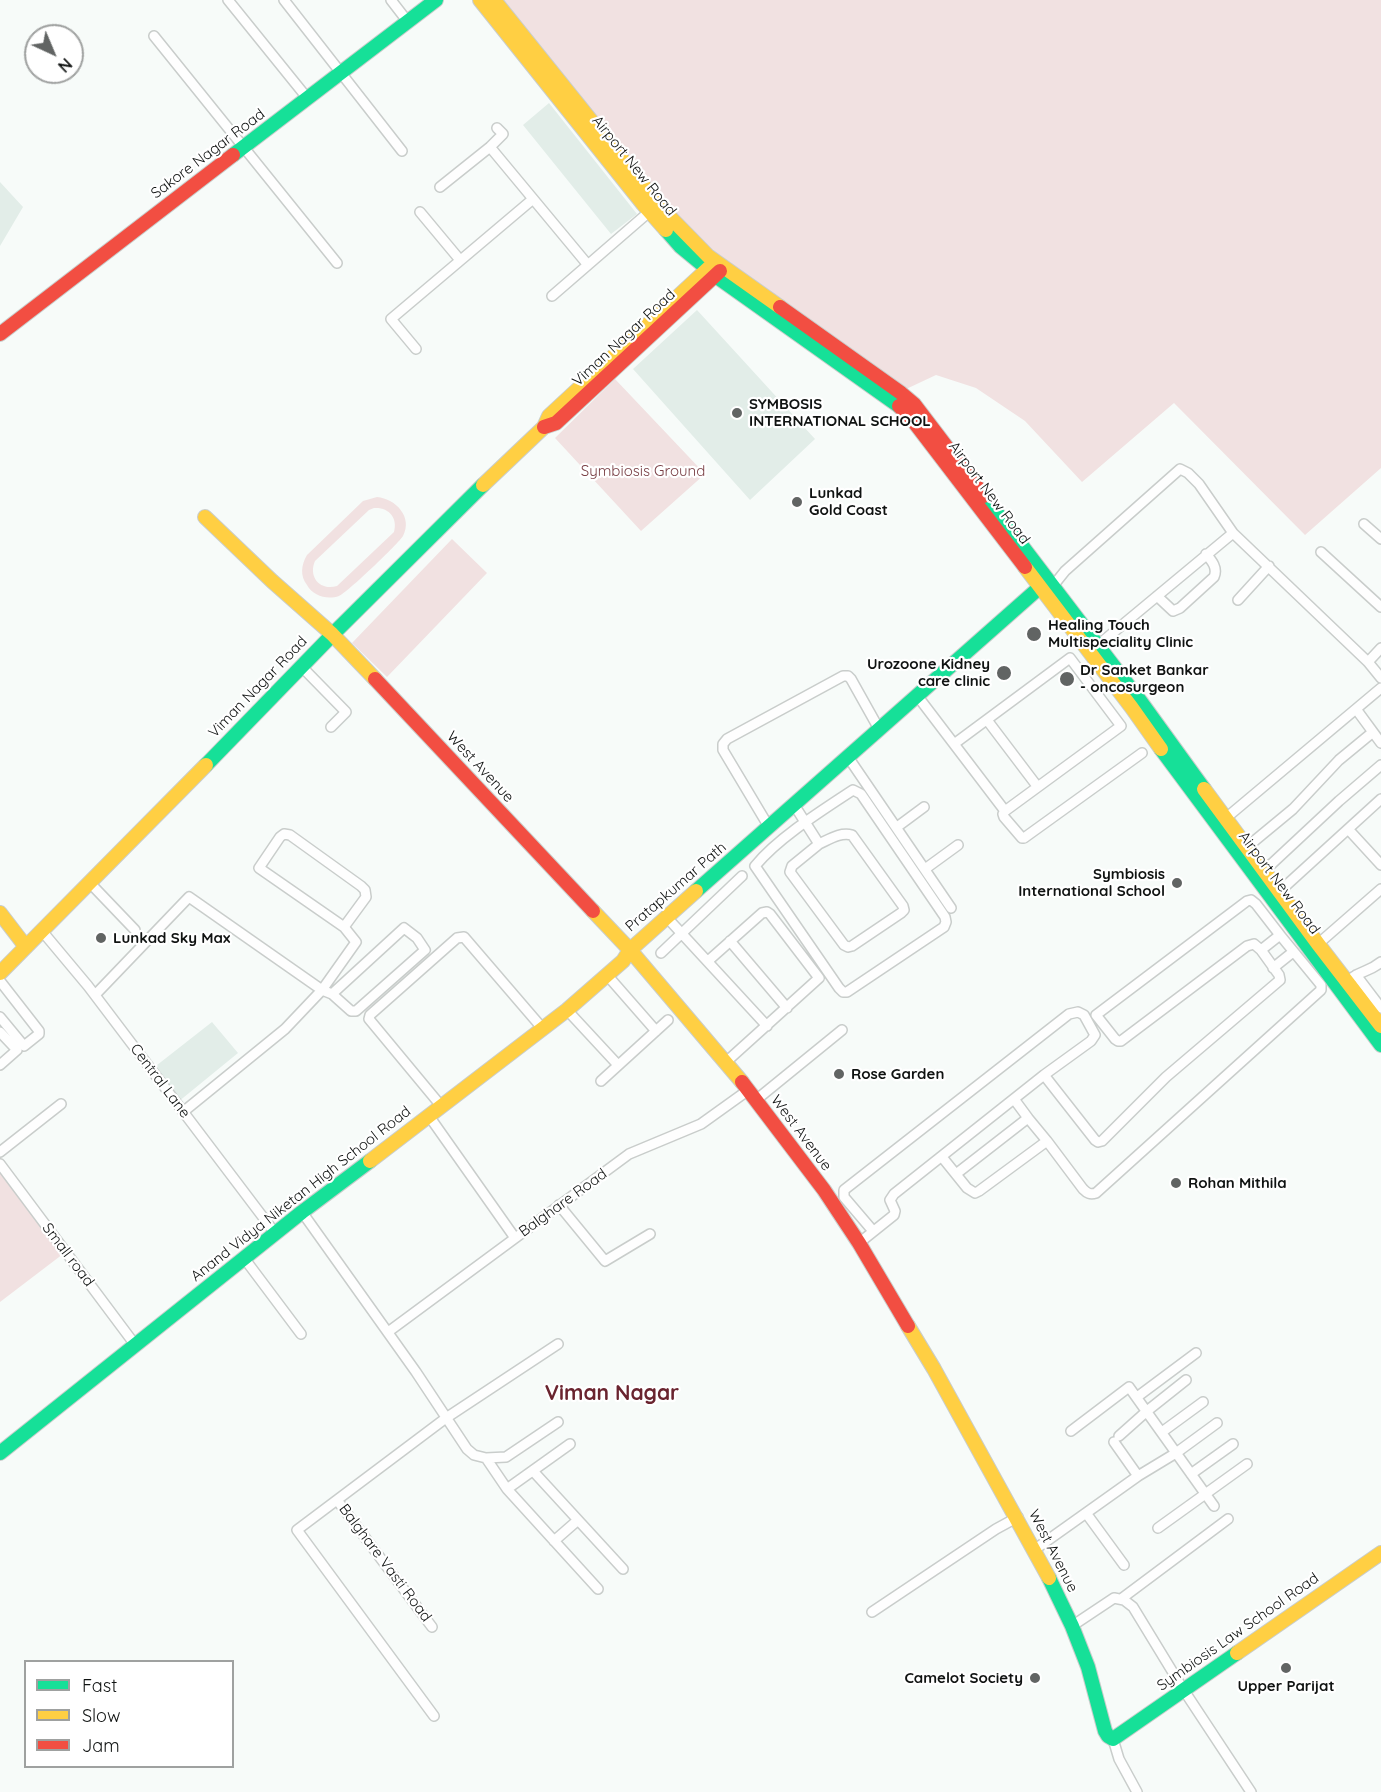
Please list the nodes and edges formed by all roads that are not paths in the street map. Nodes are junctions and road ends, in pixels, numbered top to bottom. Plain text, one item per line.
1 (228, 0) edge
2 (284, 0) edge
3 (391, 0) edge
4 (436, 0) edge
5 (480, 0) edge
6 (494, 0) edge
7 (408, 22) junction
8 (154, 36) dead end
9 (341, 73) junction
10 (308, 99) junction
11 (497, 128) dead end
12 (490, 147) junction
13 (244, 148) junction
14 (402, 150) dead end
15 (440, 187) dead end
16 (533, 200) junction
17 (420, 212) dead end
18 (649, 212) junction
19 (460, 260) junction
20 (337, 263) dead end
21 (588, 265) junction
22 (715, 269) junction
23 (552, 296) dead end
24 (0, 334) edge
25 (416, 349) dead end
26 (205, 517) dead end
27 (1364, 524) dead end
28 (1233, 533) junction
29 (1381, 539) edge
30 (1321, 552) dead end
31 (1206, 554) junction
32 (1269, 566) junction
33 (1046, 587) junction
34 (1157, 596) junction
35 (1238, 600) dead end
36 (1381, 607) edge
37 (332, 634) junction
38 (1097, 646) junction
39 (1381, 648) edge
40 (1368, 662) junction
41 (301, 666) junction
42 (1381, 678) edge
43 (937, 683) junction
44 (1381, 688) edge
45 (922, 702) junction
46 (1356, 709) junction
47 (987, 720) junction
48 (331, 727) dead end
49 (879, 729) junction
50 (1373, 732) junction
51 (1381, 743) edge
52 (954, 744) junction
53 (1142, 753) dead end
54 (850, 760) junction
55 (1381, 765) edge
56 (1037, 786) junction
57 (1381, 799) edge
58 (924, 807) dead end
59 (1005, 810) junction
60 (802, 817) junction
61 (1226, 818) junction
62 (769, 827) junction
63 (897, 827) junction
64 (1348, 829) junction
65 (819, 844) junction
66 (958, 845) dead end
67 (1247, 848) junction
68 (742, 855) junction
69 (1381, 865) edge
70 (925, 869) junction
71 (1264, 871) junction
72 (742, 876) dead end
73 (90, 883) junction
74 (1381, 889) edge
75 (1280, 891) junction
76 (951, 908) dead end
77 (0, 913) edge
78 (672, 923) junction
79 (344, 927) junction
80 (135, 930) dead end
81 (42, 931) junction
82 (682, 933) junction
83 (1280, 935) junction
84 (730, 941) junction
85 (1318, 944) junction
86 (26, 947) junction
87 (1261, 950) junction
88 (1293, 952) junction
89 (662, 953) dead end
90 (630, 956) junction
91 (708, 962) junction
92 (1381, 962) edge
93 (1273, 968) junction
94 (0, 973) edge
95 (607, 975) junction
96 (1351, 978) junction
97 (0, 981) edge
98 (322, 990) junction
99 (332, 994) junction
100 (95, 995) junction
101 (787, 1008) junction
102 (1381, 1008) edge
103 (567, 1010) junction
104 (1096, 1015) junction
105 (0, 1017) edge
106 (1085, 1017) junction
107 (668, 1020) dead end
108 (767, 1026) junction
109 (1381, 1026) edge
110 (543, 1029) junction
111 (842, 1030) dead end
112 (656, 1031) junction
113 (0, 1032) edge
114 (1381, 1045) edge
115 (726, 1062) junction
116 (0, 1065) edge
117 (618, 1065) junction
118 (1044, 1075) junction
119 (601, 1081) dead end
120 (751, 1095) junction
121 (1014, 1100) junction
122 (61, 1104) dead end
123 (442, 1107) junction
124 (183, 1112) junction
125 (429, 1116) junction
126 (1028, 1118) junction
127 (1047, 1141) junction
128 (0, 1152) edge
129 (942, 1157) junction
130 (0, 1164) edge
131 (956, 1174) junction
132 (559, 1205) junction
133 (302, 1212) junction
134 (873, 1231) junction
135 (275, 1233) junction
136 (650, 1234) dead end
137 (515, 1238) junction
138 (859, 1243) junction
139 (244, 1258) junction
140 (388, 1332) junction
141 (301, 1334) dead end
142 (558, 1344) dead end
143 (136, 1346) junction
144 (1196, 1353) dead end
145 (1186, 1380) dead end
146 (1137, 1397) junction
147 (1203, 1402) dead end
148 (1147, 1411) junction
149 (446, 1418) junction
150 (558, 1422) dead end
151 (1217, 1424) dead end
152 (1071, 1431) dead end
153 (1162, 1432) junction
154 (570, 1444) dead end
155 (1233, 1444) dead end
156 (0, 1453) edge
157 (1176, 1453) junction
158 (486, 1458) junction
159 (1247, 1464) dead end
160 (533, 1470) junction
161 (1191, 1474) junction
162 (1138, 1476) junction
163 (507, 1489) junction
164 (1206, 1494) junction
165 (337, 1500) junction
166 (1214, 1506) dead end
167 (1086, 1513) junction
168 (1018, 1517) junction
169 (578, 1520) junction
170 (1228, 1520) dead end
171 (1158, 1528) dead end
172 (554, 1541) junction
173 (1034, 1550) junction
174 (1381, 1553) edge
175 (1124, 1565) dead end
176 (623, 1569) dead end
177 (597, 1589) dead end
178 (1121, 1599) junction
179 (872, 1612) dead end
180 (1072, 1626) junction
181 (432, 1627) dead end
182 (1183, 1689) junction
183 (434, 1716) dead end
184 (1113, 1739) junction
185 (1137, 1792) edge
186 (1251, 1792) edge

1 - 10 street
2 - 9 street
3 - 7 street
4 - 7 street, Sakore Nagar Road
5 - 18 street, Airport New Road
6 - 22 street, Airport New Road
7 - 9 street, Sakore Nagar Road
8 - 13 street
9 - 10 street, Sakore Nagar Road
9 - 14 street
10 - 13 street, Sakore Nagar Road
11 - 12 street
12 - 15 street
12 - 16 street
13 - 20 street
13 - 24 street, Sakore Nagar Road
16 - 19 street
16 - 21 street
17 - 19 street
18 - 21 street
18 - 22 street, Airport New Road
19 - 25 street
21 - 23 street
22 - 33 street, Airport New Road
22 - 37 street, Viman Nagar Road
26 - 37 street, West Avenue
27 - 29 street
28 - 31 street
28 - 32 street
28 - 33 street
30 - 36 street
31 - 34 street
31 - 34 street
32 - 35 street
32 - 40 street
33 - 38 street, Airport New Road
33 - 43 street, Pratapkumar Path
33 - 114 street, Airport New Road
34 - 38 street
37 - 41 street, Viman Nagar Road
37 - 90 street, West Avenue
38 - 61 street, Airport New Road
39 - 40 street
40 - 42 street
41 - 48 street
41 - 73 street, Viman Nagar Road
43 - 45 street, Pratapkumar Path
43 - 49 street, Pratapkumar Path
44 - 46 street
45 - 52 street
45 - 54 street, Pratapkumar Path
46 - 50 street
46 - 61 street
47 - 52 street
47 - 56 street
47 - 56 street
49 - 54 street, Pratapkumar Path
49 - 62 street
50 - 51 street
50 - 67 street
52 - 59 street
53 - 59 street
54 - 60 street, Pratapkumar Path
54 - 62 street, Pratapkumar Path
54 - 63 street
55 - 71 street
56 - 59 street
57 - 64 street
58 - 63 street
60 - 60 street
60 - 65 street
60 - 68 street, Pratapkumar Path
61 - 67 street, Airport New Road
62 - 68 street, Pratapkumar Path
63 - 70 street
64 - 69 street
64 - 75 street
65 - 65 street
66 - 70 street
67 - 71 street, Airport New Road
68 - 78 street, Pratapkumar Path
68 - 90 street, Pratapkumar Path
70 - 76 street
71 - 75 street, Airport New Road
72 - 82 street
73 - 80 street
73 - 81 street, Viman Nagar Road
74 - 85 street
75 - 85 street, Airport New Road
77 - 86 street
78 - 82 street
78 - 90 street, Pratapkumar Path
79 - 79 street
79 - 98 street
81 - 86 street, Viman Nagar Road
81 - 100 street, Central Lane
82 - 89 street
82 - 91 street
83 - 87 street
83 - 88 street
83 - 104 street
84 - 91 street
84 - 101 street
84 - 101 street
85 - 96 street, Airport New Road
86 - 94 street, Viman Nagar Road
87 - 93 street
87 - 104 street
88 - 93 street
88 - 127 street
90 - 95 street, Anand Vidya Niketan High School Road
90 - 115 street, West Avenue
91 - 108 street
92 - 96 street
93 - 118 street
95 - 103 street, Anand Vidya Niketan High School Road
95 - 112 street
96 - 102 street
96 - 109 street, Airport New Road
97 - 105 street
98 - 99 street
98 - 100 street
98 - 124 street
99 - 99 street
100 - 124 street, Central Lane
101 - 108 street
103 - 110 street, Anand Vidya Niketan High School Road
103 - 117 street
104 - 106 street
106 - 118 street
106 - 134 street
107 - 112 street
108 - 115 street
110 - 123 street, Anand Vidya Niketan High School Road
110 - 123 street
111 - 120 street, Balghare Road
112 - 117 street
113 - 116 street
115 - 120 street, West Avenue
117 - 119 street
118 - 121 street
120 - 132 street, Balghare Road
120 - 138 street, West Avenue
121 - 126 street
121 - 129 street
122 - 128 street
123 - 125 street, Anand Vidya Niketan High School Road
124 - 135 street, Central Lane
125 - 133 street, Anand Vidya Niketan High School Road
125 - 137 street
126 - 127 street
126 - 131 street
127 - 131 street
129 - 131 street
129 - 134 street
130 - 143 street, Small road
132 - 136 street
132 - 137 street, Balghare Road
133 - 135 street, Anand Vidya Niketan High School Road
133 - 140 street
134 - 138 street
135 - 139 street, Anand Vidya Niketan High School Road
137 - 140 street, Balghare Road
138 - 168 street, West Avenue
139 - 141 street
139 - 143 street, Anand Vidya Niketan High School Road
140 - 149 street
142 - 149 street
143 - 156 street, Anand Vidya Niketan High School Road
144 - 146 street
145 - 148 street
146 - 148 street
146 - 152 street
147 - 153 street
148 - 153 street
148 - 162 street
149 - 158 street
149 - 165 street
150 - 158 street
151 - 157 street
153 - 157 street
154 - 160 street
155 - 161 street
157 - 161 street
157 - 162 street
158 - 163 street
159 - 164 street
160 - 163 street
160 - 169 street
161 - 164 street
162 - 167 street
163 - 172 street
164 - 166 street
164 - 171 street
165 - 181 street, Balghare Vasti Road
165 - 183 street
167 - 173 street
167 - 175 street
168 - 173 street, West Avenue
168 - 179 street
169 - 172 street
169 - 176 street
170 - 178 street
172 - 177 street
173 - 180 street, West Avenue
174 - 182 street, Symbiosis Law School Road
178 - 180 street
178 - 182 street
180 - 184 street, West Avenue
182 - 184 street, Symbiosis Law School Road
182 - 186 street
184 - 185 street

